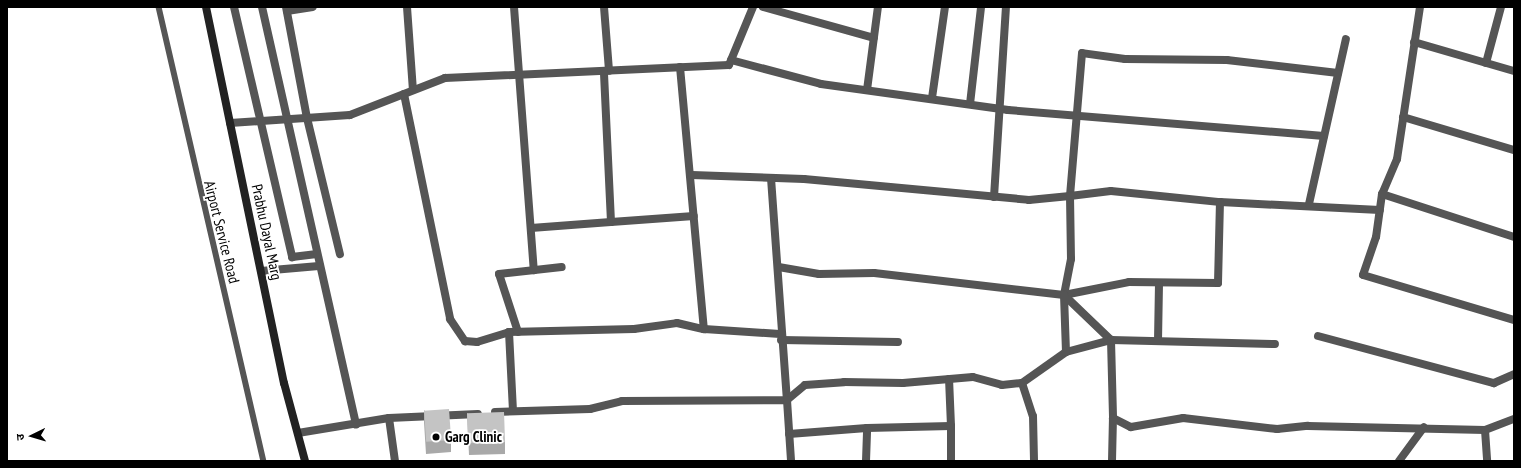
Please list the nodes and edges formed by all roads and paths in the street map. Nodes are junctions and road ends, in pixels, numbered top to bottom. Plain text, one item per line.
1 (159, 7) edge
2 (206, 7) edge
3 (234, 7) edge
4 (262, 7) edge
5 (313, 7) edge
6 (407, 7) edge
7 (514, 7) edge
8 (604, 7) edge
9 (753, 7) edge
10 (763, 7) edge
11 (878, 7) edge
12 (945, 7) edge
13 (981, 7) edge
14 (1006, 7) edge
15 (1420, 7) edge
16 (1501, 7) edge
17 (286, 9) edge
18 (874, 38) junction
19 (1346, 39) dead end
20 (1414, 42) junction
21 (731, 60) junction
22 (1486, 63) junction
23 (680, 67) junction
24 (607, 71) junction
25 (1514, 72) edge
26 (1338, 73) junction
27 (520, 75) junction
28 (413, 90) junction
29 (867, 90) junction
30 (404, 94) junction
31 (932, 98) junction
32 (970, 104) junction
33 (998, 108) junction
34 (1076, 114) junction
35 (307, 118) junction
36 (1403, 118) junction
37 (286, 119) junction
38 (259, 121) junction
39 (230, 123) junction
40 (1324, 136) junction
41 (1514, 150) edge
42 (692, 175) junction
43 (771, 178) junction
44 (1382, 194) junction
45 (1070, 196) junction
46 (994, 197) junction
47 (1220, 202) junction
48 (1309, 204) junction
49 (1380, 210) junction
50 (694, 216) junction
51 (611, 222) junction
52 (531, 228) junction
53 (1514, 237) edge
54 (316, 254) junction
55 (340, 254) dead end
56 (318, 266) junction
57 (562, 267) dead end
58 (779, 267) junction
59 (534, 270) junction
60 (261, 271) junction
61 (1159, 284) junction
62 (1064, 295) junction
63 (1514, 320) edge
64 (704, 328) junction
65 (509, 332) junction
66 (518, 332) junction
67 (1318, 336) dead end
68 (780, 337) junction
69 (1111, 340) junction
70 (1158, 341) junction
71 (898, 342) dead end
72 (1275, 344) dead end
73 (1066, 352) junction
74 (1514, 374) edge
75 (949, 379) junction
76 (1022, 383) junction
77 (786, 400) junction
78 (513, 411) junction
79 (389, 418) junction
80 (1113, 418) junction
81 (1514, 419) edge
82 (356, 425) junction
83 (951, 426) junction
84 (1424, 427) junction
85 (867, 428) junction
86 (1484, 430) junction
87 (298, 433) junction
88 (789, 434) junction
89 (264, 461) edge
90 (306, 461) edge
91 (396, 461) edge
92 (791, 461) edge
93 (866, 461) edge
94 (951, 461) edge
95 (1034, 461) edge
96 (1112, 461) edge
97 (1399, 461) edge
98 (1487, 461) edge

1 - 89 lane, Airport Service Road
2 - 39 street, Prabhu Dayal Marg
3 - 38 street
4 - 37 street
5 - 17 street
6 - 28 street
7 - 27 street
8 - 24 street
9 - 21 street
10 - 18 street
11 - 18 street
12 - 31 street
13 - 32 street
14 - 33 street
15 - 20 street
16 - 22 street
17 - 35 street
18 - 29 street
19 - 26 street
20 - 22 street
20 - 36 street
21 - 23 street
21 - 29 street
22 - 25 street
23 - 24 street
23 - 42 street
24 - 27 street
24 - 51 street
26 - 34 street
26 - 40 street
27 - 28 street
27 - 52 street
28 - 30 street
29 - 31 street
30 - 35 street
30 - 65 street
31 - 32 street
32 - 33 street
33 - 34 street
33 - 46 street
34 - 40 street
34 - 45 street
35 - 37 street
35 - 55 street
36 - 41 street
36 - 44 street
37 - 38 street
37 - 54 street
38 - 39 street
38 - 54 street
39 - 60 street, Prabhu Dayal Marg
40 - 48 street
42 - 43 street
42 - 50 street
43 - 46 street
43 - 58 street
44 - 49 street
44 - 53 street
45 - 46 street
45 - 47 street
45 - 62 street
47 - 48 street
47 - 61 street
48 - 49 street
49 - 63 street
50 - 51 street
50 - 64 street
51 - 52 street
52 - 59 street
54 - 56 street
56 - 60 street
56 - 82 street
57 - 59 street
58 - 62 street
58 - 68 street
59 - 66 street
60 - 87 street, Prabhu Dayal Marg
61 - 62 street
61 - 70 street
62 - 69 street
62 - 73 street
64 - 66 street
64 - 68 street
65 - 66 street
65 - 78 street
67 - 74 street
68 - 71 street
68 - 77 street
69 - 70 street
69 - 73 street
69 - 80 street
70 - 72 street
73 - 76 street
75 - 76 street
75 - 77 street
75 - 83 street
76 - 95 street
77 - 78 street
77 - 88 street
78 - 79 street
79 - 82 street
79 - 91 street
80 - 84 street
80 - 96 street
81 - 86 street
82 - 87 street
83 - 85 street
83 - 94 street
84 - 86 street
84 - 97 street
85 - 88 street
85 - 93 street
86 - 98 street
87 - 90 street, Prabhu Dayal Marg
88 - 92 street

